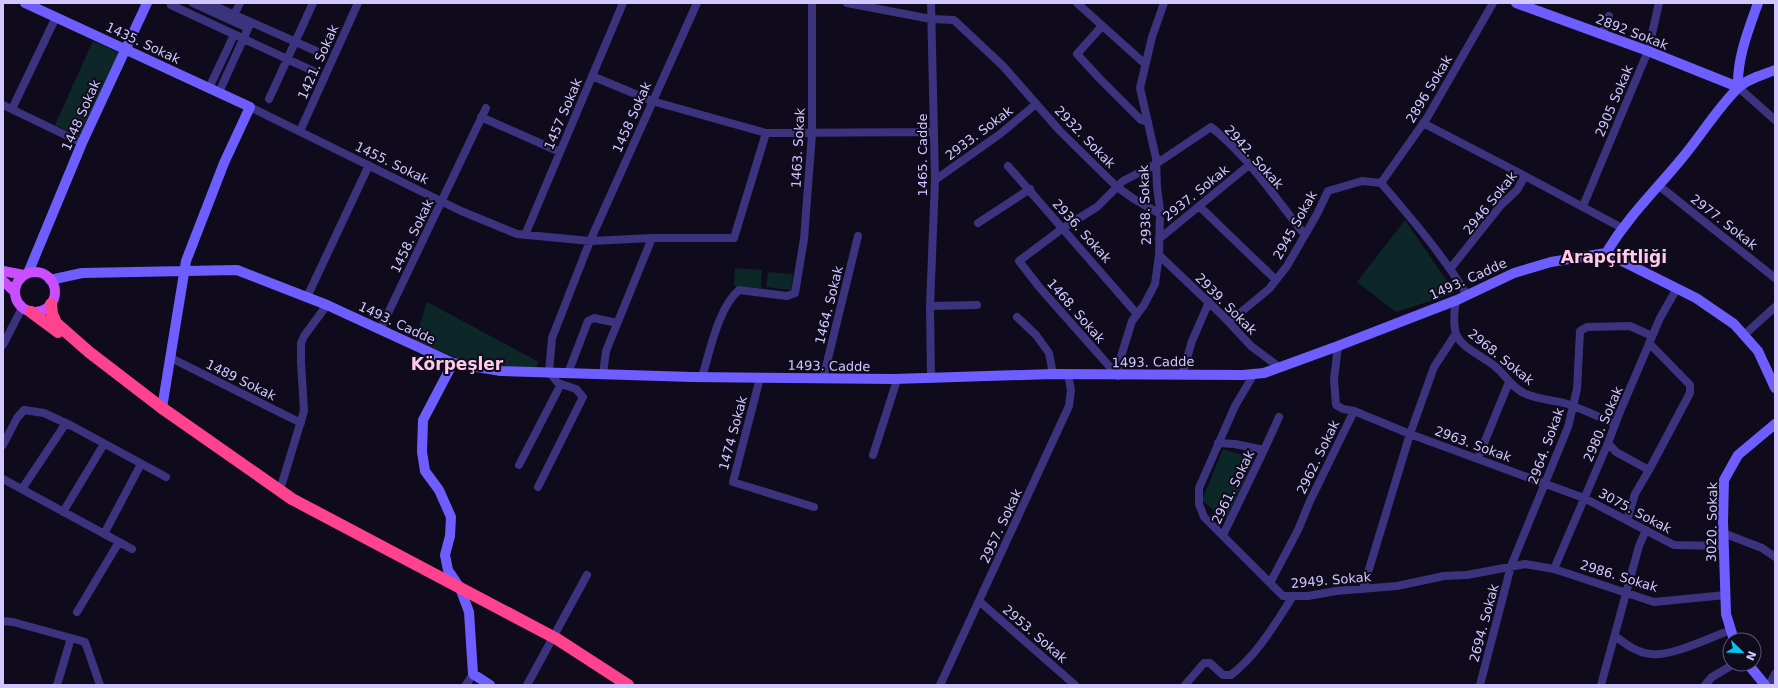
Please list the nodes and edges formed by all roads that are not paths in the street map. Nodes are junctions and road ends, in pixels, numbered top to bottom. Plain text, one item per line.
1 (147, 3) edge
2 (193, 3) edge
3 (208, 3) edge
4 (240, 3) edge
5 (313, 3) edge
6 (358, 3) edge
7 (623, 3) edge
8 (696, 3) edge
9 (812, 3) edge
10 (847, 3) edge
11 (931, 3) edge
12 (1078, 3) edge
13 (1164, 3) edge
14 (1494, 3) edge
15 (1516, 3) edge
16 (1659, 3) edge
17 (1758, 3) edge
18 (30, 4) edge
19 (171, 5) dead end
20 (234, 15) junction
21 (1609, 16) dead end
22 (56, 17) junction
23 (931, 19) junction
24 (250, 25) junction
25 (1102, 26) junction
26 (1602, 34) junction
27 (234, 35) junction
28 (243, 39) junction
29 (295, 42) junction
30 (125, 49) junction
31 (316, 51) dead end
32 (1648, 51) junction
33 (287, 60) junction
34 (1145, 64) junction
35 (1775, 70) edge
36 (313, 71) dead end
37 (592, 76) junction
38 (1738, 87) junction
39 (209, 88) junction
40 (218, 92) junction
41 (269, 99) dead end
42 (652, 101) junction
43 (1036, 104) junction
44 (3, 105) edge
45 (250, 107) junction
46 (486, 108) dead end
47 (12, 109) junction
48 (481, 117) junction
49 (1775, 120) edge
50 (1148, 122) junction
51 (1423, 123) junction
52 (300, 132) junction
53 (934, 132) junction
54 (766, 133) junction
55 (812, 134) junction
56 (82, 142) junction
57 (560, 152) junction
58 (1156, 164) junction
59 (369, 165) junction
60 (1249, 165) junction
61 (1008, 166) dead end
62 (1525, 176) junction
63 (935, 180) junction
64 (1381, 184) junction
65 (1658, 185) junction
66 (1117, 187) junction
67 (1030, 189) junction
68 (442, 202) junction
69 (1199, 206) junction
70 (1583, 206) junction
71 (1160, 214) junction
72 (978, 223) dead end
73 (1063, 228) junction
74 (1622, 228) junction
75 (525, 235) junction
76 (1305, 235) junction
77 (858, 236) dead end
78 (652, 238) junction
79 (1159, 239) junction
80 (590, 241) junction
81 (1606, 253) junction
82 (1159, 255) junction
83 (1450, 269) junction
84 (3, 271) edge
85 (185, 271) junction
86 (29, 274) junction
87 (1775, 278) edge
88 (50, 280) junction
89 (1276, 280) junction
90 (3, 281) edge
91 (1676, 290) junction
92 (15, 292) junction
93 (1467, 295) junction
94 (307, 298) junction
95 (1456, 300) junction
96 (1209, 302) junction
97 (51, 304) junction
98 (328, 305) junction
99 (977, 305) dead end
100 (930, 306) junction
101 (1775, 307) edge
102 (27, 310) junction
103 (1137, 314) junction
104 (1017, 317) dead end
105 (1229, 322) junction
106 (617, 323) junction
107 (380, 330) junction
108 (1455, 335) junction
109 (1744, 335) junction
110 (1651, 339) junction
111 (3, 345) edge
112 (1338, 346) junction
113 (171, 358) junction
114 (453, 363) junction
115 (1279, 367) junction
116 (549, 372) junction
117 (568, 373) junction
118 (603, 374) junction
119 (1053, 374) junction
120 (1254, 374) junction
121 (1068, 375) junction
122 (1182, 375) junction
123 (1118, 376) junction
124 (702, 377) junction
125 (760, 378) junction
126 (823, 379) junction
127 (897, 380) junction
128 (931, 380) junction
129 (1509, 382) junction
130 (561, 384) junction
131 (1775, 388) edge
132 (1573, 407) junction
133 (162, 408) junction
134 (1354, 411) junction
135 (1279, 417) dead end
136 (301, 422) junction
137 (66, 423) junction
138 (1615, 424) junction
139 (1775, 424) edge
140 (1410, 434) junction
141 (1218, 443) junction
142 (1608, 443) junction
143 (104, 444) junction
144 (3, 445) edge
145 (1264, 450) junction
146 (873, 455) dead end
147 (1478, 458) junction
148 (141, 464) junction
149 (519, 465) dead end
150 (1650, 470) junction
151 (166, 477) dead end
152 (3, 479) edge
153 (1546, 483) junction
154 (538, 487) dead end
155 (22, 489) junction
156 (280, 490) junction
157 (1584, 498) junction
158 (814, 507) dead end
159 (63, 512) junction
160 (1627, 520) junction
161 (1646, 530) junction
162 (1723, 533) junction
163 (104, 534) junction
164 (1223, 535) junction
165 (119, 542) junction
166 (1724, 546) junction
167 (132, 549) dead end
168 (1775, 557) edge
169 (1511, 566) junction
170 (1554, 569) junction
171 (587, 575) dead end
172 (1270, 583) junction
173 (1364, 589) junction
174 (462, 593) junction
175 (1627, 593) junction
176 (1293, 596) junction
177 (1726, 596) junction
178 (979, 601) junction
179 (77, 612) dead end
180 (3, 621) edge
181 (1731, 630) joint
182 (1615, 636) junction
183 (72, 638) junction
184 (552, 639) junction
185 (1722, 671) edge
186 (1754, 672) edge
187 (472, 674) junction
188 (1775, 674) edge
189 (1482, 684) edge
190 (57, 685) edge
191 (100, 685) edge
192 (466, 685) edge
193 (490, 685) edge
194 (527, 685) edge
195 (615, 685) edge
196 (628, 685) edge
197 (940, 685) edge
198 (1075, 685) edge
199 (1185, 685) edge
200 (1601, 685) edge
201 (1705, 685) edge
202 (1765, 685) edge
203 (1769, 685) edge

1 - 30 street, 1448 Sokak
2 - 24 street
3 - 20 street
4 - 20 street
5 - 29 street
6 - 52 street, 1421. Sokak
7 - 37 street, 1457 Sokak
8 - 42 street, 1458 Sokak
9 - 55 street, 1463. Sokak
10 - 23 street, 2932. Sokak
11 - 23 street, 1465. Cadde
12 - 25 street
13 - 34 street, 2938. Sokak
14 - 51 street, 2896 Sokak
15 - 26 street, 2892 Sokak
16 - 32 street, 2905 Sokak
17 - 38 street
18 - 22 street, 1435. Sokak
19 - 27 street
20 - 24 street
21 - 26 street
22 - 30 street, 1435. Sokak
22 - 47 street
23 - 43 street, 2932. Sokak
23 - 53 street, 1465. Cadde
24 - 28 street
24 - 29 street
25 - 34 street
25 - 50 street
26 - 32 street, 2892 Sokak
27 - 28 street
27 - 39 street
28 - 33 street
28 - 40 street
29 - 31 street
29 - 33 street
30 - 39 street, 1435. Sokak
30 - 56 street, 1448 Sokak
32 - 38 street, 2892 Sokak
32 - 70 street, 2905 Sokak
33 - 36 street
33 - 41 street
34 - 50 street, 2938. Sokak
35 - 38 street
37 - 42 street
37 - 57 street, 1457 Sokak
38 - 49 street
38 - 65 street
39 - 40 street, 1435. Sokak
40 - 45 street, 1435. Sokak
42 - 54 street
42 - 80 street, 1458 Sokak
43 - 63 street, 2933. Sokak
43 - 66 street, 2932. Sokak
44 - 47 street
45 - 52 street, 1455. Sokak
45 - 85 street
46 - 48 street, 1458. Sokak
47 - 56 street
48 - 57 street
48 - 68 street, 1458. Sokak
50 - 58 street, 2938. Sokak
51 - 62 street
51 - 64 street, 2896 Sokak
52 - 59 street, 1455. Sokak
53 - 55 street
53 - 63 street, 1465. Cadde
54 - 55 street
54 - 78 street, 1455. Sokak
55 - 124 street, 1463. Sokak
56 - 86 street, 1448 Sokak
57 - 75 street, 1457 Sokak
58 - 60 street, 2942. Sokak
58 - 66 street
58 - 71 street, 2938. Sokak
59 - 68 street, 1455. Sokak
59 - 94 street
60 - 69 street, 2937. Sokak
60 - 76 street, 2942. Sokak
61 - 67 street, 2936. Sokak
62 - 70 street, 2946 Sokak
62 - 83 street, 2946 Sokak
63 - 100 street, 1465. Cadde
64 - 76 street, 2945 Sokak
64 - 83 street
65 - 74 street
65 - 87 street, 2977. Sokak
66 - 71 street, 2932. Sokak
66 - 73 street
67 - 72 street
67 - 73 street, 2936. Sokak
68 - 75 street, 1455. Sokak
68 - 107 street, 1458. Sokak
69 - 79 street, 2937. Sokak
69 - 89 street
70 - 74 street, 2946 Sokak
71 - 79 street, 2938. Sokak
73 - 103 street, 2936. Sokak
73 - 123 street, 1468. Sokak
74 - 81 street
75 - 80 street, 1455. Sokak
76 - 89 street, 2945 Sokak
77 - 126 street, 1464. Sokak
78 - 80 street, 1455. Sokak
78 - 106 street
79 - 82 street, 2938. Sokak
80 - 116 street, 1458 Sokak
81 - 91 street
81 - 93 street, 1493. Cadde
82 - 96 street, 2939. Sokak
82 - 103 street, 2938. Sokak
83 - 93 street
84 - 86 main road
85 - 88 street, 1493. Cadde
85 - 94 street, 1493. Cadde
85 - 113 street
86 - 88 main road
86 - 92 main road
88 - 97 main road
89 - 105 street, 2945 Sokak
90 - 92 main road
91 - 109 street
91 - 110 street, 2980. Sokak
92 - 102 main road
93 - 95 street, 1493. Cadde
94 - 98 street, 1493. Cadde
95 - 108 street, 2968. Sokak
95 - 112 street, 1493. Cadde
96 - 105 street, 2939. Sokak
96 - 122 street
97 - 102 main road
97 - 133 highway
98 - 107 street, 1493. Cadde
98 - 136 street
99 - 100 street
100 - 128 street, 1465. Cadde
101 - 109 street
102 - 111 street
102 - 174 highway
103 - 123 street, 2938. Sokak
104 - 119 street
105 - 115 street, 2939. Sokak
106 - 117 street
106 - 118 street
107 - 114 street, 1493. Cadde
108 - 129 street, 2968. Sokak
108 - 140 street
109 - 131 street
110 - 132 street, 2964. Sokak
110 - 138 street, 2980. Sokak
110 - 150 street
112 - 115 street, 1493. Cadde
112 - 134 street, 2962. Sokak
113 - 133 street
113 - 136 street, 1489 Sokak
114 - 116 street, 1493. Cadde
114 - 174 street
115 - 120 street, 1493. Cadde
116 - 117 street, 1493. Cadde
116 - 130 street
117 - 118 street, 1493. Cadde
118 - 124 street, 1493. Cadde
119 - 121 street, 1493. Cadde
119 - 128 street, 1493. Cadde
120 - 122 street, 1493. Cadde
120 - 141 street, 2949. Sokak
121 - 123 street, 1493. Cadde
121 - 178 street, 2957. Sokak
122 - 123 street, 1493. Cadde
124 - 125 street, 1493. Cadde
125 - 126 street, 1493. Cadde
125 - 158 street, 1474 Sokak
126 - 127 street, 1493. Cadde
127 - 128 street, 1493. Cadde
127 - 146 street
129 - 132 street, 2968. Sokak
129 - 147 street
130 - 149 street
130 - 154 street
132 - 138 street
132 - 153 street, 2964. Sokak
133 - 156 highway
134 - 140 street, 2963. Sokak
134 - 172 street, 2962. Sokak
135 - 145 street, 2961. Sokak
136 - 156 street
137 - 143 street
137 - 144 street
137 - 155 street
138 - 142 street, 2980. Sokak
139 - 162 street, 3020. Sokak
140 - 147 street, 2963. Sokak
140 - 173 street
141 - 145 street, 2961. Sokak
141 - 164 street, 2949. Sokak
142 - 150 street
142 - 157 street, 2980. Sokak
143 - 148 street
143 - 159 street
145 - 164 street, 2961. Sokak
147 - 153 street, 2963. Sokak
148 - 151 street
148 - 163 street
150 - 160 street
152 - 155 street
153 - 157 street, 2963. Sokak
153 - 169 street, 2964. Sokak
155 - 159 street
156 - 174 highway
157 - 160 street, 3075. Sokak
157 - 170 street, 2980. Sokak
159 - 163 street
160 - 161 street, 3075. Sokak
161 - 166 street, 3075. Sokak
161 - 175 street
162 - 166 street, 3020. Sokak
162 - 168 street
163 - 165 street
164 - 172 street, 2949. Sokak
165 - 167 street
165 - 179 street
166 - 177 street, 3020. Sokak
169 - 170 street, 2949. Sokak
169 - 173 street, 2949. Sokak
169 - 189 street, 2694. Sokak
170 - 175 street, 2986. Sokak
171 - 184 street
172 - 176 street, 2949. Sokak
173 - 176 street, 2949. Sokak
174 - 184 highway
174 - 187 street
175 - 177 street, 2986. Sokak
175 - 182 street
176 - 199 street
177 - 181 street, 3020. Sokak
178 - 197 street, 2957. Sokak
178 - 198 street, 2953. Sokak
180 - 183 street
181 - 182 street
182 - 200 street
183 - 190 street
183 - 191 street
184 - 194 street
184 - 195 highway
184 - 196 highway
185 - 201 street
186 - 202 street
187 - 192 street
187 - 193 street
188 - 203 street

